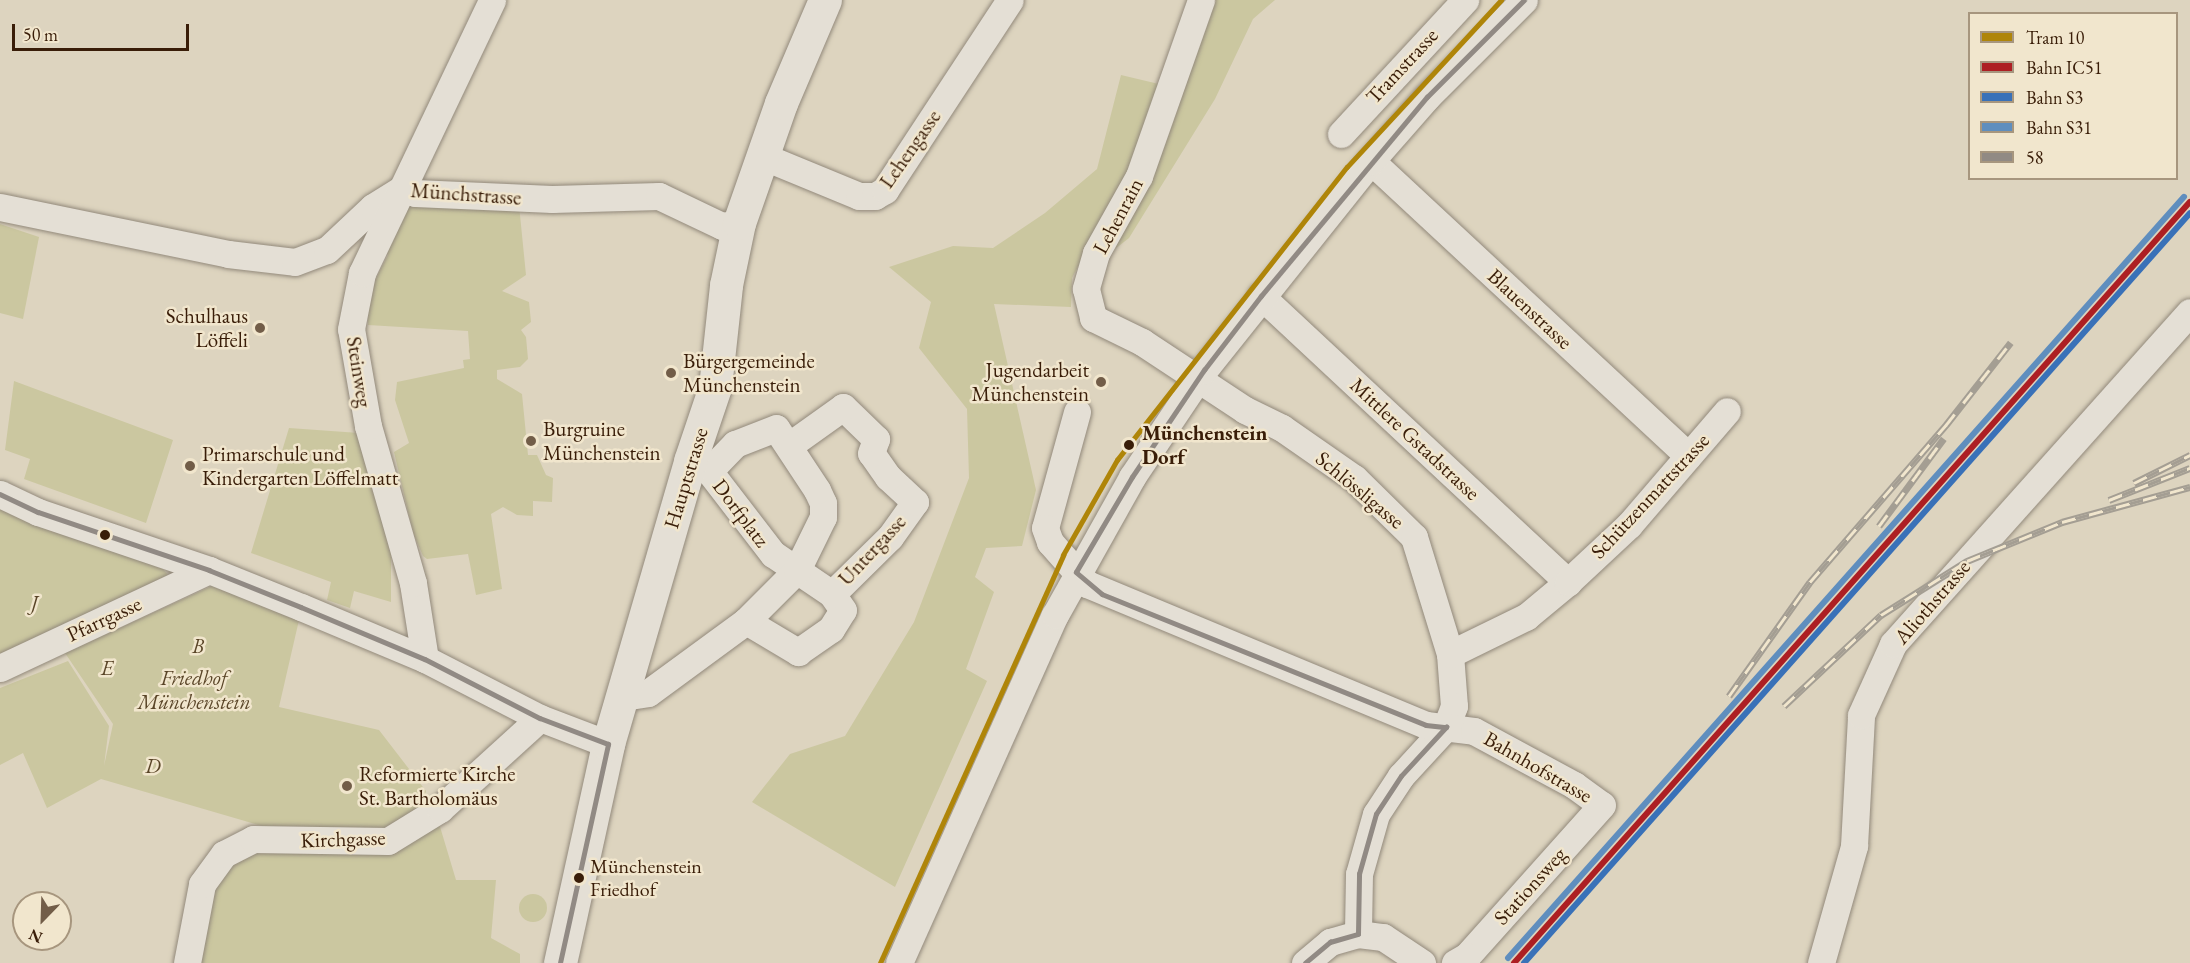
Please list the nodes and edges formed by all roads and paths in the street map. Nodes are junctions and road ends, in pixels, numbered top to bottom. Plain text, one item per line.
1 (492, 0) edge
2 (825, 0) edge
3 (1010, 0) edge
4 (1201, 0) edge
5 (1465, 0) edge
6 (1524, 0) edge
7 (1341, 134) dead end
8 (762, 156) junction
9 (1371, 161) junction
10 (403, 188) junction
11 (0, 207) edge
12 (739, 223) junction
13 (1261, 296) junction
14 (2190, 312) edge
15 (1197, 380) junction
16 (1727, 411) dead end
17 (1077, 412) dead end
18 (790, 445) junction
19 (1688, 456) junction
20 (699, 466) junction
21 (0, 494) edge
22 (209, 570) junction
23 (797, 570) junction
24 (1076, 572) junction
25 (1568, 582) junction
26 (832, 594) junction
27 (746, 621) junction
28 (1450, 654) junction
29 (425, 659) junction
30 (0, 668) edge
31 (623, 697) junction
32 (540, 718) junction
33 (1446, 727) junction
34 (608, 744) junction
35 (1602, 805) joint
36 (1358, 934) junction
37 (1415, 957) edge
38 (187, 963) edge
39 (561, 963) edge
40 (899, 963) edge
41 (1305, 963) edge
42 (1455, 963) edge
43 (1821, 963) edge

1 - 10 street, Steinweg
2 - 8 main road, Hauptstrasse
3 - 8 street, Lehengasse
4 - 15 street, Lehenrain
5 - 7 street, Tramstrasse
6 - 9 street, Tramstrasse
8 - 12 main road, Hauptstrasse
9 - 13 street, Tramstrasse
9 - 19 street, Blauenstrasse
10 - 11 street, Münchstrasse
10 - 12 street, Münchstrasse
10 - 29 street, Steinweg
12 - 20 main road, Hauptstrasse
13 - 15 street, Tramstrasse
13 - 25 street, Mittlere Gstadstrasse
14 - 43 street, Aliothstrasse
15 - 24 street, Tramstrasse
15 - 28 street, Schlössligasse
16 - 19 street, Schützenmattstrasse
17 - 24 street, Bahnhofstrasse
18 - 20 street, Dorfplatz
18 - 23 street, Dorfplatz
18 - 26 street, Untergasse
19 - 25 street, Schützenmattstrasse
20 - 23 street, Dorfplatz
20 - 31 main road, Hauptstrasse
21 - 22 street
22 - 29 street
22 - 30 street, Pfarrgasse
23 - 26 street, Dorfplatz
23 - 27 street
24 - 33 street, Bahnhofstrasse
24 - 40 street, Tramstrasse
25 - 28 street, Schützenmattstrasse
26 - 27 street, Untergasse
27 - 31 street
28 - 33 street, Schlössligasse
29 - 32 street
31 - 34 main road, Hauptstrasse
32 - 34 street
32 - 38 street, Kirchgasse
33 - 35 street, Bahnhofstrasse
33 - 36 street
34 - 39 main road, Hauptstrasse
35 - 42 street, Stationsweg
36 - 37 street
36 - 41 street

